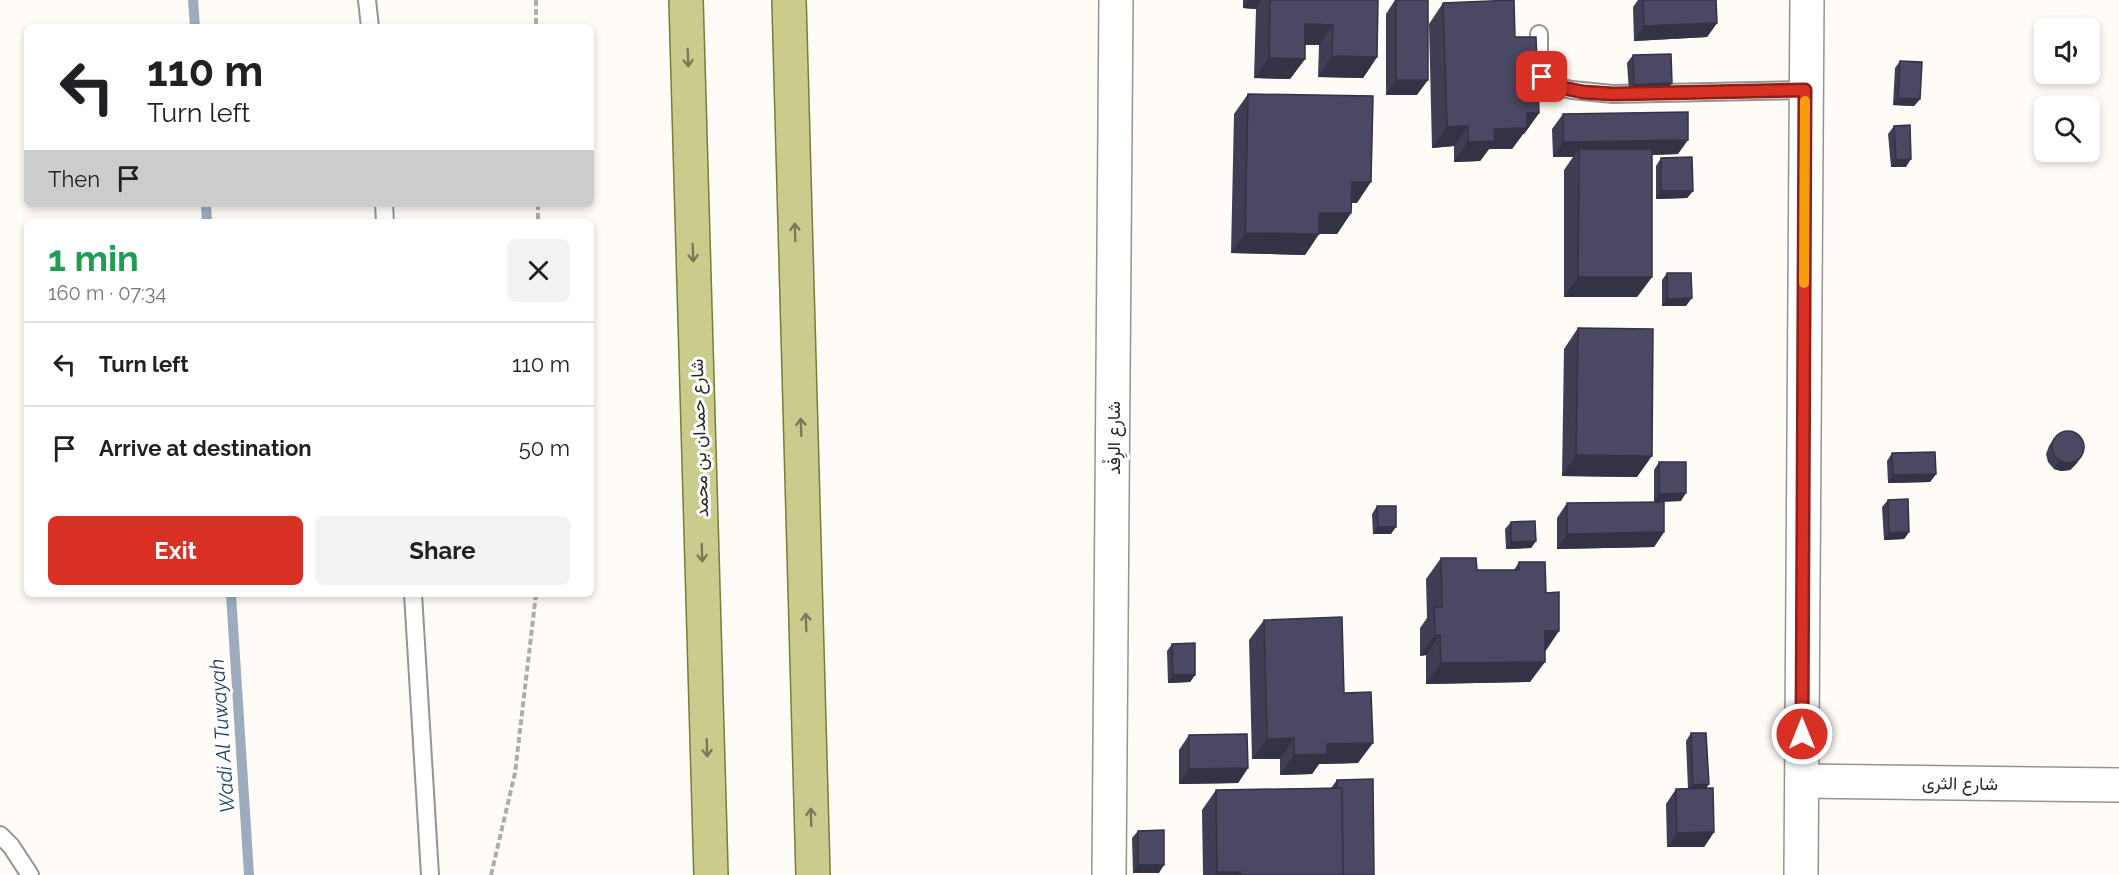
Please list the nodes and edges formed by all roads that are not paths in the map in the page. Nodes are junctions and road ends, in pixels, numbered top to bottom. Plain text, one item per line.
1 (367, 0) edge
2 (686, 0) edge
3 (789, 0) edge
4 (1116, 0) edge
5 (1807, 0) edge
6 (370, 24) edge
7 (1539, 34) dead end
8 (1805, 90) junction
9 (413, 597) edge
10 (1802, 782) junction
11 (2119, 785) edge
12 (0, 835) edge
13 (30, 875) edge
14 (430, 875) edge
15 (711, 875) edge
16 (813, 875) edge
17 (1109, 875) edge
18 (1801, 875) edge

1 - 6 lane
2 -> 15 main road, شارع حمدان بن محمد
16 -> 3 main road
4 - 17 street, شارع الرِفْد
5 - 8 street
7 - 8 lane
8 - 10 street
9 - 14 lane
10 - 11 street, شارع الثرى
10 - 18 street
12 - 13 lane

